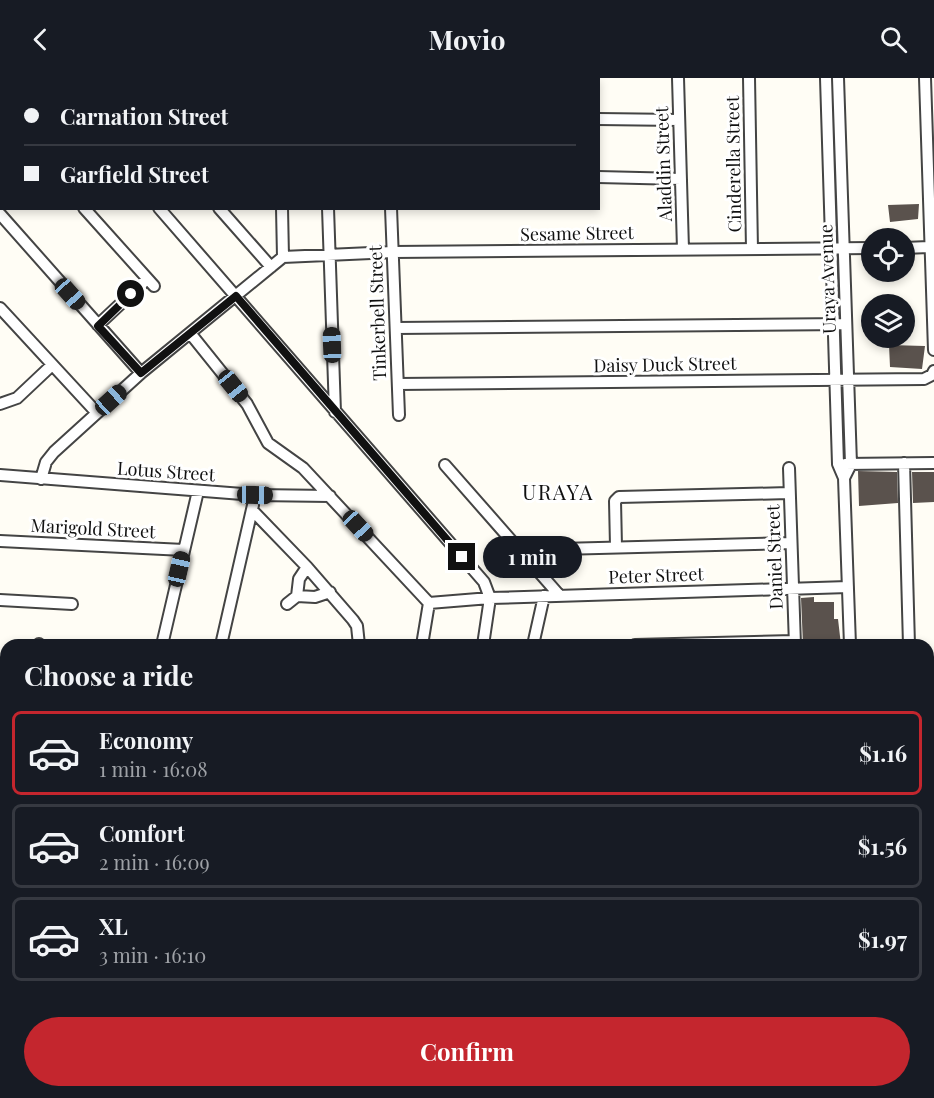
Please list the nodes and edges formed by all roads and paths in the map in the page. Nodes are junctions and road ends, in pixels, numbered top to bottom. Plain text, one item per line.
1 (678, 78) edge
2 (749, 78) edge
3 (826, 78) edge
4 (838, 78) edge
5 (925, 78) edge
6 (600, 120) edge
7 (679, 120) junction
8 (829, 152) junction
9 (841, 152) junction
10 (600, 177) edge
11 (681, 179) junction
12 (86, 210) edge
13 (161, 210) edge
14 (221, 210) edge
15 (328, 210) edge
16 (391, 210) edge
17 (931, 210) edge
18 (280, 211) edge
19 (0, 214) edge
20 (929, 247) junction
21 (832, 248) junction
22 (844, 248) junction
23 (861, 248) edge
24 (915, 248) edge
25 (683, 249) junction
26 (752, 249) junction
27 (393, 252) junction
28 (330, 255) junction
29 (283, 257) junction
30 (271, 267) junction
31 (236, 296) junction
32 (0, 308) edge
33 (834, 324) junction
34 (846, 324) junction
35 (98, 326) junction
36 (396, 328) junction
37 (190, 333) junction
38 (934, 351) edge
39 (52, 365) junction
40 (141, 373) junction
41 (933, 373) edge
42 (848, 379) junction
43 (836, 380) junction
44 (398, 384) junction
45 (0, 404) edge
46 (335, 412) junction
47 (97, 413) junction
48 (399, 415) dead end
49 (903, 463) junction
50 (934, 463) edge
51 (838, 464) junction
52 (850, 464) junction
53 (445, 465) dead end
54 (789, 468) dead end
55 (0, 475) edge
56 (844, 478) junction
57 (41, 479) junction
58 (198, 491) junction
59 (789, 493) junction
60 (255, 495) junction
61 (330, 496) junction
62 (252, 510) junction
63 (0, 541) edge
64 (791, 543) junction
65 (616, 546) junction
66 (184, 550) junction
67 (521, 550) junction
68 (306, 567) junction
69 (848, 586) junction
70 (793, 588) junction
71 (330, 592) junction
72 (297, 596) junction
73 (544, 596) junction
74 (560, 596) junction
75 (490, 598) junction
76 (0, 600) edge
77 (429, 603) junction
78 (72, 604) dead end
79 (287, 604) dead end
80 (163, 639) edge
81 (222, 639) edge
82 (358, 639) edge
83 (423, 639) edge
84 (484, 639) edge
85 (534, 639) edge
86 (794, 639) edge
87 (850, 639) edge
88 (909, 639) edge

1 - 7 street, Aladdin Street
2 - 26 street, Cinderella Street
3 - 8 street, Uraya Avenue
4 - 9 street, Uraya Avenue
5 - 17 street
6 - 7 street
7 - 11 street, Aladdin Street
8 - 9 street
8 - 21 street, Uraya Avenue
9 - 22 street, Uraya Avenue
10 - 11 street
11 - 25 street, Aladdin Street
12 - 35 street
13 - 31 street
14 - 30 street
15 - 28 street
16 - 27 street, Tinkerbell Street
17 - 20 street
18 - 29 street
19 - 35 street
20 - 24 street
20 - 38 street
21 - 22 street, Sesame Street
21 - 26 street, Sesame Street
21 - 33 street, Uraya Avenue
22 - 23 street, Sesame Street
22 - 34 street, Uraya Avenue
25 - 26 street, Sesame Street
25 - 27 street, Sesame Street
27 - 28 street, Sesame Street
27 - 36 street, Tinkerbell Street
28 - 29 street, Sesame Street
28 - 46 street
29 - 30 street
30 - 31 street
31 - 37 street
31 - 46 street
32 - 39 street
33 - 34 street
33 - 36 street
33 - 43 street, Uraya Avenue
34 - 42 street, Uraya Avenue
35 - 40 street
36 - 44 street, Tinkerbell Street
37 - 40 street
37 - 61 street
39 - 45 street
39 - 47 street
40 - 47 street
41 - 42 street, Daisy Duck Street
42 - 43 street, Daisy Duck Street
42 - 52 street, Uraya Avenue
43 - 44 street, Daisy Duck Street
43 - 51 street, Uraya Avenue
44 - 48 street, Tinkerbell Street
46 - 75 street
47 - 57 street
49 - 50 street
49 - 52 street
49 - 88 street
51 - 52 street
51 - 56 street, Uraya Avenue
52 - 56 street, Uraya Avenue
53 - 67 street
54 - 59 street, Daniel Street
55 - 57 street, Lotus Street
56 - 69 street, Uraya Avenue
57 - 58 street, Lotus Street
58 - 60 street, Lotus Street
58 - 66 street
59 - 64 street, Daniel Street
59 - 65 street
60 - 61 street, Lotus Street
60 - 62 street
61 - 77 street
62 - 68 street
62 - 81 street
63 - 66 street, Marigold Street
64 - 65 street
64 - 70 street, Daniel Street
65 - 67 street
66 - 80 street
67 - 74 street
68 - 71 street
68 - 72 street
69 - 70 street, Peter Street
69 - 87 street, Uraya Avenue
70 - 74 street, Peter Street
70 - 86 street, Daniel Street
71 - 72 street
71 - 82 street
72 - 79 street
73 - 74 street, Peter Street
73 - 75 street, Peter Street
73 - 85 street
75 - 77 street, Peter Street
75 - 84 street
76 - 78 street
77 - 83 street

